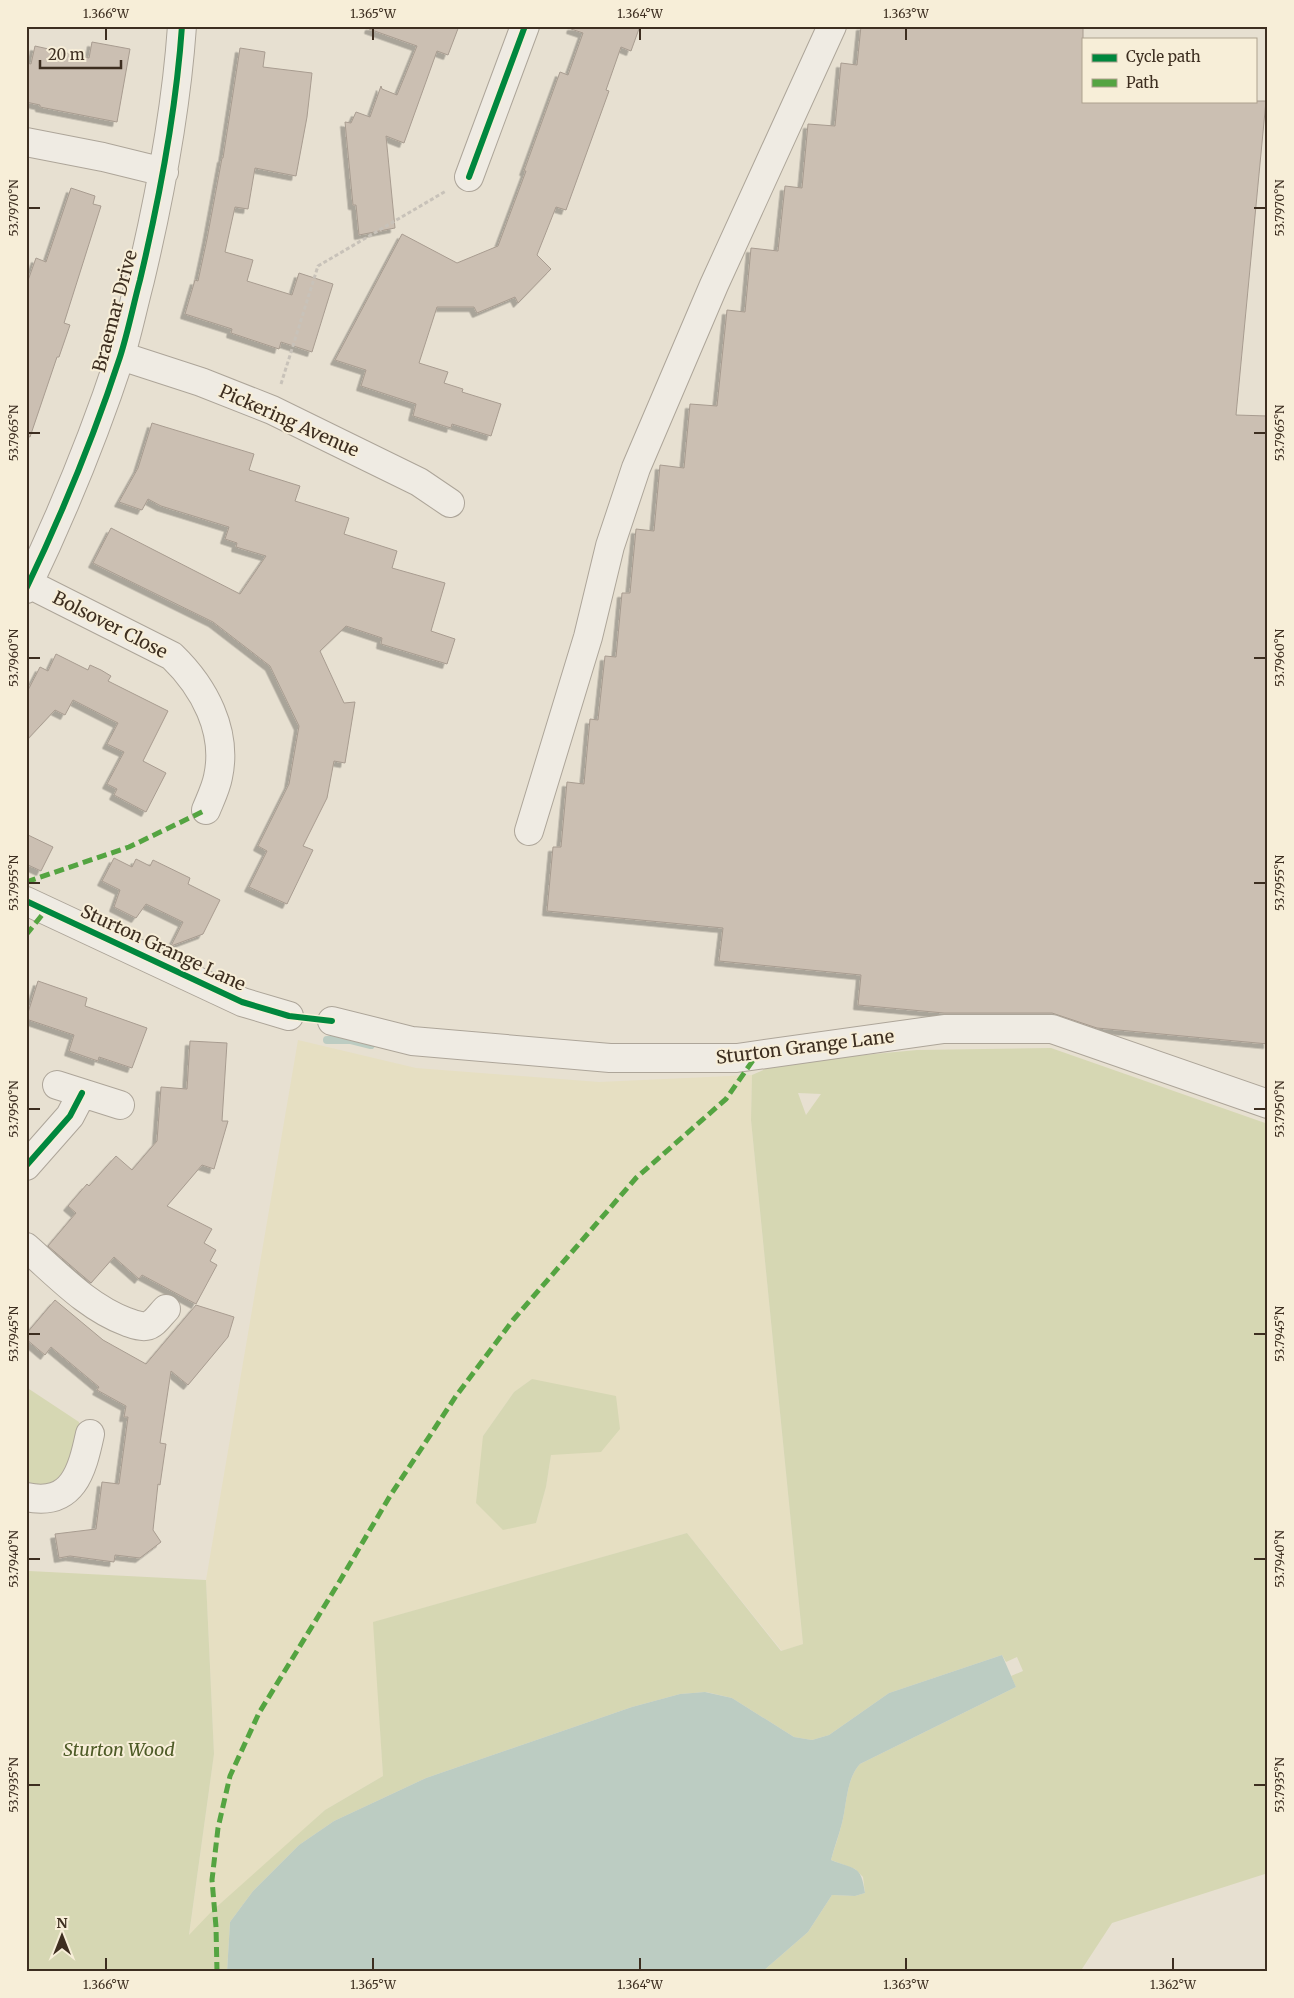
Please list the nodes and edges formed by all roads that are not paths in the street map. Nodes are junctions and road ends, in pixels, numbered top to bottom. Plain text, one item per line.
1 (182, 26) edge
2 (525, 26) edge
3 (832, 26) edge
4 (26, 142) edge
5 (164, 172) junction
6 (469, 177) road end
7 (121, 356) junction
8 (450, 503) dead end
9 (27, 586) edge
10 (206, 810) dead end
11 (529, 831) dead end
12 (26, 901) edge
13 (289, 1016) dead end
14 (332, 1021) dead end
15 (57, 1085) dead end
16 (82, 1093) junction
17 (1268, 1104) edge
18 (120, 1105) dead end
19 (26, 1166) edge
20 (26, 1247) edge
21 (166, 1309) dead end
22 (90, 1434) dead end
23 (26, 1497) edge

1 - 5 street, Braemar Drive
2 - 6 street
3 - 11 street
4 - 5 street
5 - 7 street, Braemar Drive
7 - 8 street, Pickering Avenue
7 - 9 street, Braemar Drive
9 - 10 street, Bolsover Close
12 - 13 street, Sturton Grange Lane
14 - 17 street, Sturton Grange Lane
15 - 16 street
16 - 18 street
16 - 19 street
20 - 21 street
22 - 23 street

